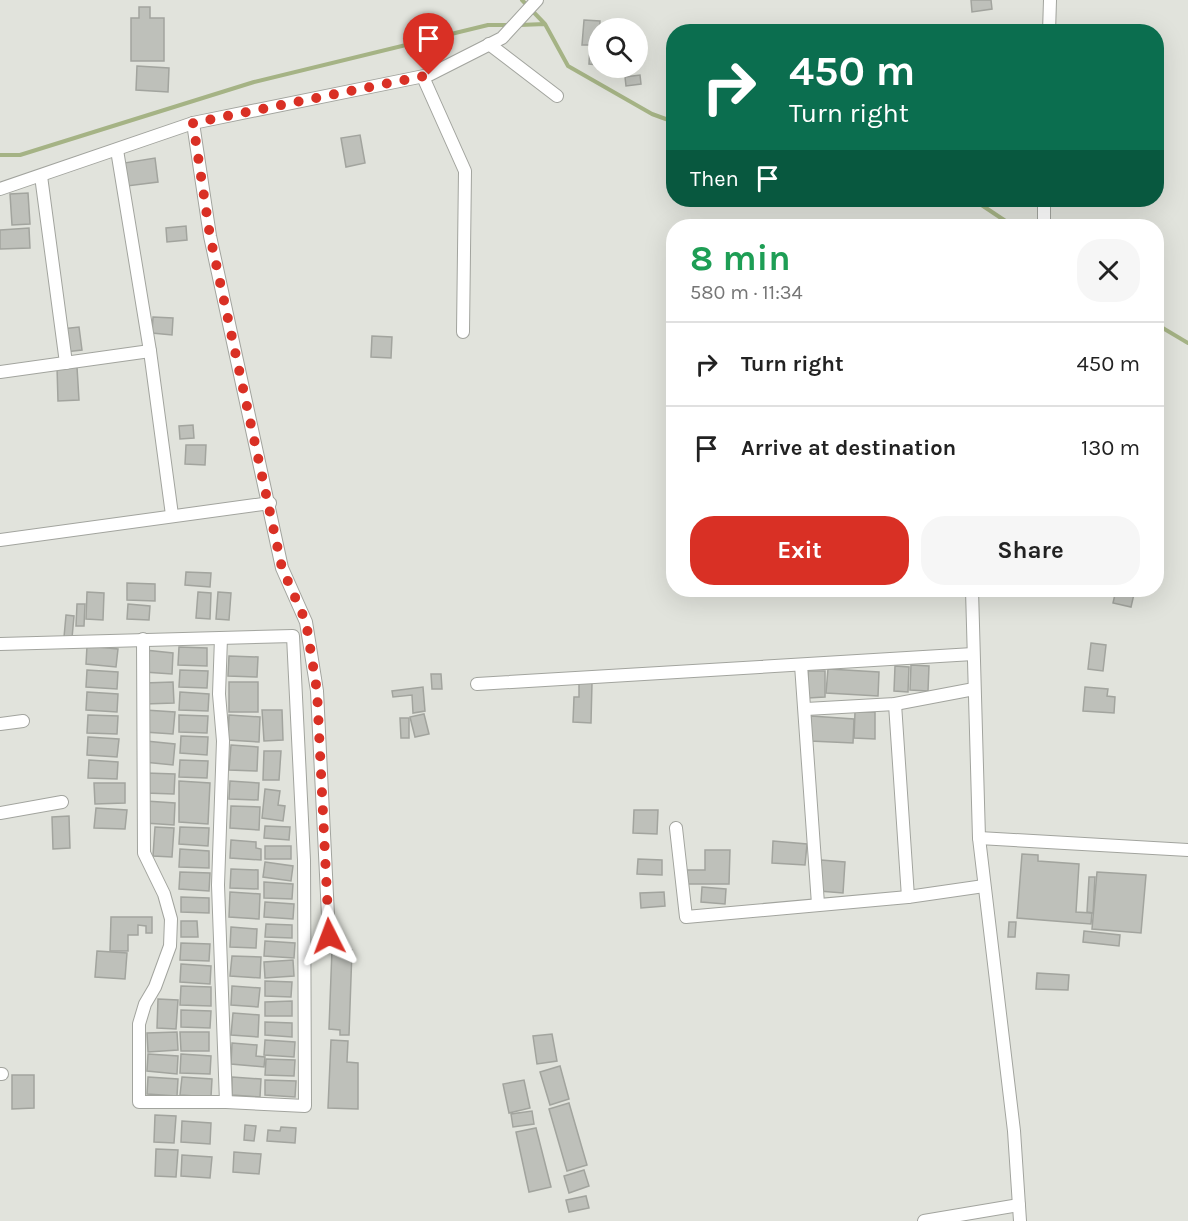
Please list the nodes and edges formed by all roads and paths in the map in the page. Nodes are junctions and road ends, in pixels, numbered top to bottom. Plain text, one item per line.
1 (537, 0) edge
2 (1050, 0) edge
3 (1049, 24) edge
4 (489, 44) junction
5 (423, 76) junction
6 (557, 96) dead end
7 (193, 123) junction
8 (117, 150) junction
9 (41, 176) junction
10 (0, 189) edge
11 (463, 332) dead end
12 (150, 351) junction
13 (66, 363) junction
14 (0, 372) edge
15 (270, 503) junction
16 (172, 515) junction
17 (0, 540) edge
18 (972, 597) edge
19 (221, 638) junction
20 (143, 639) junction
21 (0, 644) edge
22 (973, 654) junction
23 (801, 665) junction
24 (477, 684) dead end
25 (974, 689) junction
26 (895, 704) junction
27 (806, 709) junction
28 (23, 721) dead end
29 (0, 724) edge
30 (62, 802) dead end
31 (0, 813) edge
32 (676, 828) dead end
33 (979, 838) junction
34 (1188, 850) edge
35 (984, 886) junction
36 (908, 897) junction
37 (818, 904) junction
38 (329, 936) dead end
39 (226, 1102) junction
40 (1019, 1205) junction
41 (924, 1221) edge
42 (1020, 1221) edge

1 - 4 street
2 - 3 street
4 - 5 street
4 - 6 street
5 - 7 street
5 - 11 street
7 - 8 street
7 - 15 street
8 - 9 street
8 - 12 street
9 - 10 street
9 - 13 street
12 - 13 street
12 - 16 street
13 - 14 street
15 - 16 street
15 - 38 street
16 - 17 street
18 - 22 street
19 - 20 street
19 - 39 street
19 - 39 street
20 - 21 street
20 - 39 street
22 - 23 street
22 - 25 street
23 - 24 street
23 - 27 street
25 - 26 street
25 - 33 street
26 - 27 street
26 - 36 street
27 - 37 street
28 - 29 street
30 - 31 street
32 - 37 street
33 - 34 street
33 - 35 street
35 - 36 street
35 - 40 street
36 - 37 street
40 - 41 street
40 - 42 street

